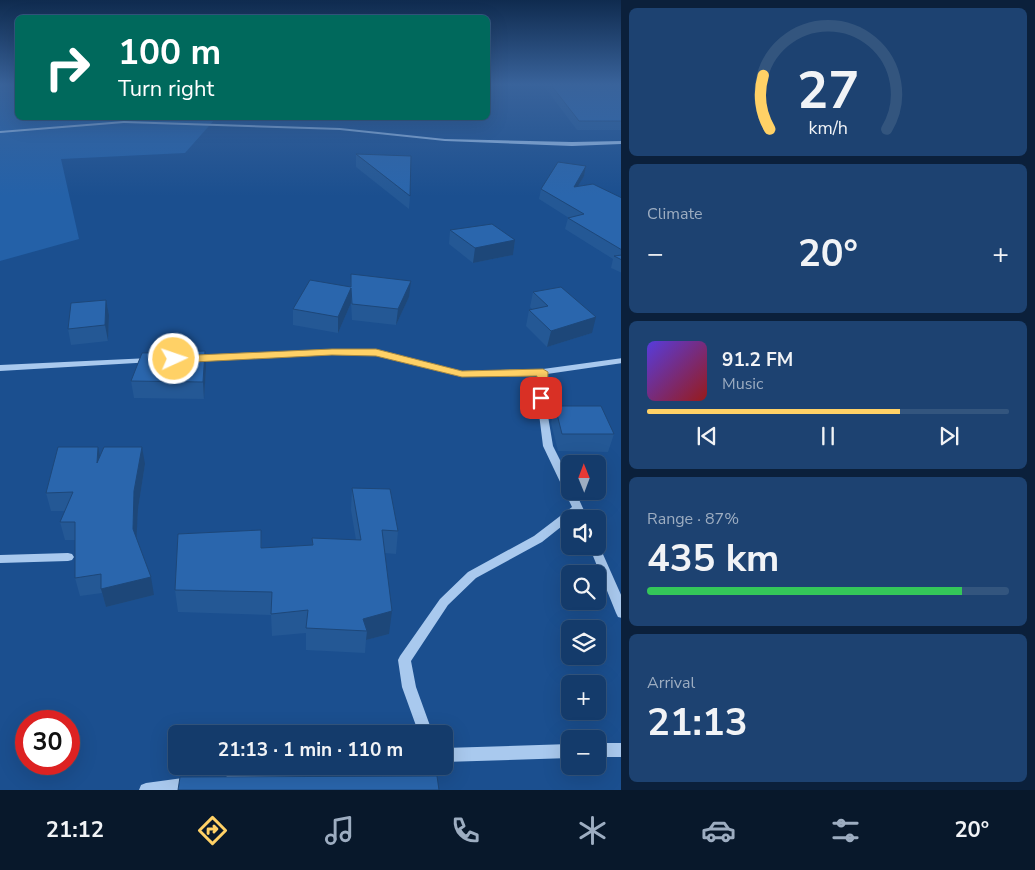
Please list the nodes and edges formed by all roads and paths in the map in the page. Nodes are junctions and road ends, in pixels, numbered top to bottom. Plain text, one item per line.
1 (0, 132) edge
2 (621, 142) edge
3 (184, 359) edge
4 (164, 360) edge
5 (621, 360) edge
6 (0, 368) edge
7 (543, 372) junction
8 (561, 473) edge
9 (561, 525) edge
10 (598, 555) edge
11 (68, 557) dead end
12 (0, 559) edge
13 (621, 613) edge
14 (423, 725) edge
15 (606, 750) edge
16 (621, 750) edge
17 (561, 751) edge
18 (453, 755) edge
19 (261, 775) edge
20 (220, 780) edge
21 (201, 782) edge
22 (146, 790) edge

1 - 2 street
3 - 7 street
4 - 6 street
5 - 7 street
7 - 8 street
9 - 14 street
10 - 13 street
11 - 12 street
15 - 16 street
17 - 18 street
19 - 20 street
21 - 22 street

